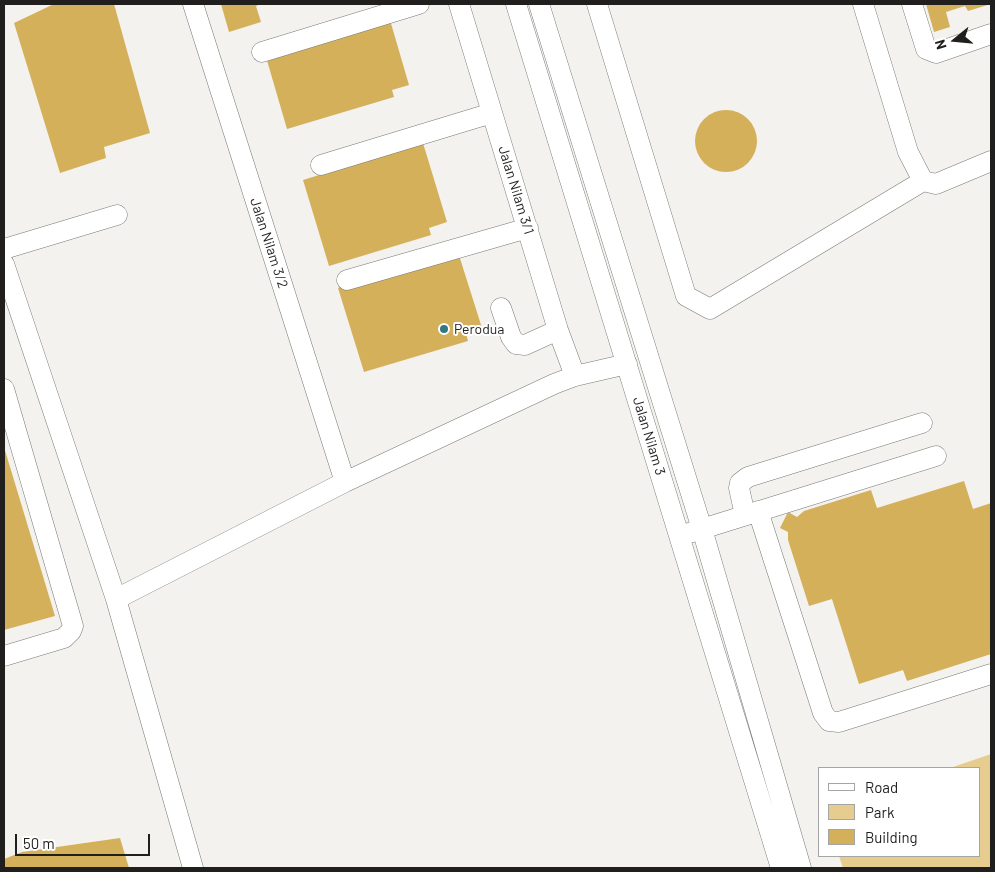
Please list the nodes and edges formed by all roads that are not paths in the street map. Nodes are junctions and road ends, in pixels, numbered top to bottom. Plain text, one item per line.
1 (193, 4) edge
2 (419, 4) edge
3 (459, 4) edge
4 (516, 4) edge
5 (539, 4) edge
6 (597, 4) edge
7 (863, 4) edge
8 (912, 4) edge
9 (991, 34) edge
10 (262, 52) dead end
11 (492, 113) junction
12 (991, 161) edge
13 (321, 165) dead end
14 (923, 181) junction
15 (117, 215) dead end
16 (528, 228) junction
17 (4, 249) edge
18 (4, 264) edge
19 (347, 280) dead end
20 (501, 308) dead end
21 (558, 330) junction
22 (627, 364) junction
23 (575, 376) junction
24 (4, 389) edge
25 (922, 423) dead end
26 (936, 456) dead end
27 (345, 482) junction
28 (752, 513) junction
29 (702, 529) junction
30 (680, 536) junction
31 (116, 599) junction
32 (4, 656) edge
33 (991, 674) edge
34 (193, 868) edge
35 (781, 868) edge
36 (802, 868) edge

1 - 27 street, Jalan Nilam 3/2
2 - 10 street
3 - 11 street, Jalan Nilam 3/1
4 - 22 street, Jalan Nilam 3
5 - 29 street, Jalan Nilam 3
6 - 14 street
7 - 14 street
8 - 9 street
11 - 13 street
11 - 16 street, Jalan Nilam 3/1
12 - 14 street
15 - 17 street
16 - 19 street
16 - 21 street, Jalan Nilam 3/1
18 - 31 street
20 - 21 street
21 - 23 street, Jalan Nilam 3/1
22 - 23 street
22 - 30 street, Jalan Nilam 3
23 - 27 street
24 - 32 street
25 - 28 street
26 - 28 street
27 - 31 street
28 - 29 street
28 - 33 street
29 - 30 street
29 - 36 street, Jalan Nilam 3
30 - 35 street, Jalan Nilam 3
31 - 34 street

